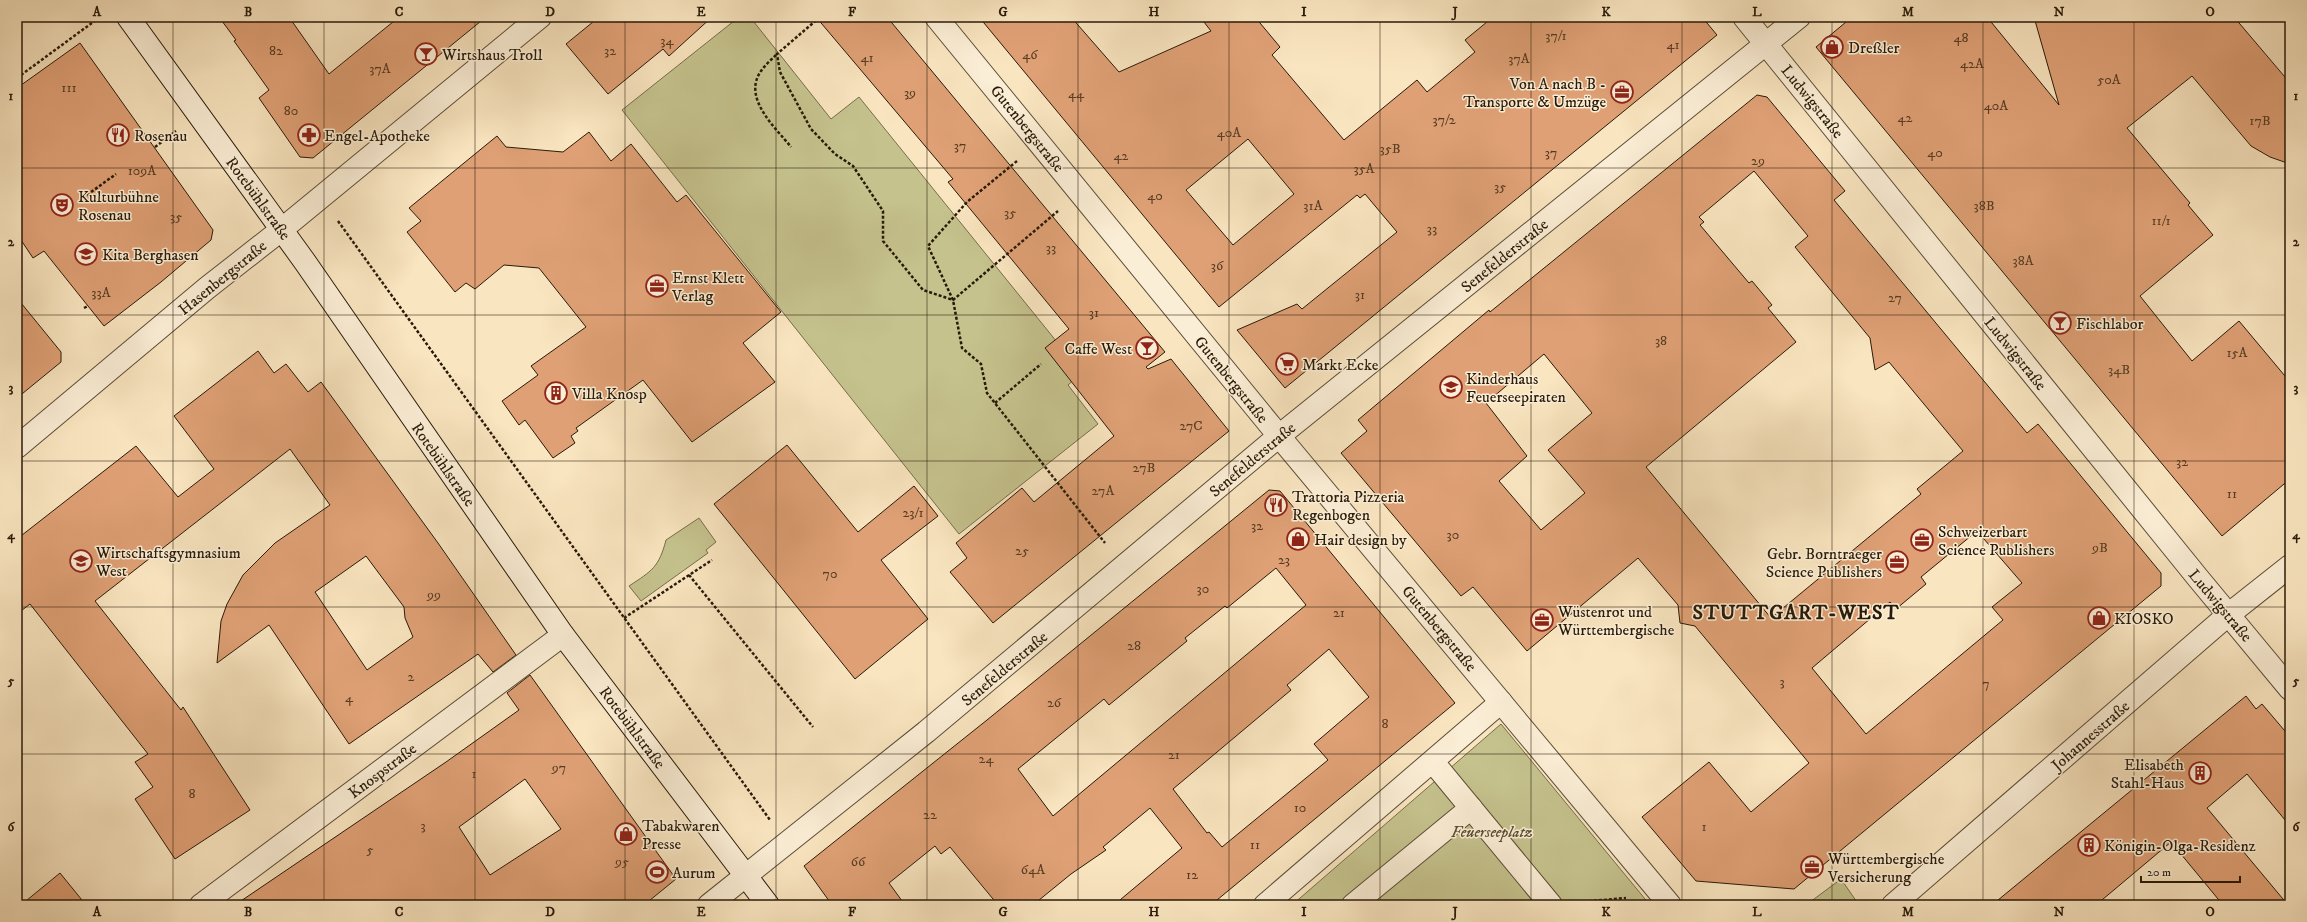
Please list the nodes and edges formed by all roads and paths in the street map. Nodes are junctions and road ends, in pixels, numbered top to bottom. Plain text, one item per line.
1 (100, 17) edge
2 (128, 17) edge
3 (540, 17) edge
4 (820, 17) edge
5 (936, 17) edge
6 (1744, 17) edge
7 (1799, 17) edge
8 (1766, 43) junction
9 (776, 54) junction
10 (17, 78) edge
11 (1040, 142) junction
12 (791, 147) dead end
13 (116, 174) dead end
14 (1080, 192) junction
15 (88, 195) dead end
16 (322, 195) junction
17 (281, 230) junction
18 (953, 300) junction
19 (88, 306) dead end
20 (84, 308) dead end
21 (1041, 364) dead end
22 (995, 403) junction
23 (1279, 436) junction
24 (17, 447) edge
25 (712, 560) dead end
26 (2290, 566) edge
27 (1124, 567) junction
28 (689, 575) junction
29 (2228, 616) junction
30 (624, 618) junction
31 (563, 636) junction
32 (2290, 689) edge
33 (1502, 702) junction
34 (813, 727) dead end
35 (1433, 762) junction
36 (1471, 808) junction
37 (787, 844) junction
38 (747, 876) junction
39 (1666, 900) edge
40 (201, 905) edge
41 (709, 905) edge
42 (768, 905) edge
43 (1265, 905) edge
44 (1353, 905) edge
45 (1551, 905) edge
46 (1893, 905) edge

1 - 10 path
2 - 17 street, Rotebühlstraße
3 - 16 street, Hasenbergstraße
4 - 9 path
5 - 11 street, Gutenbergstraße
6 - 8 street, Ludwigstraße
7 - 8 street, Senefelderstraße
8 - 23 street, Senefelderstraße
8 - 29 street, Ludwigstraße
9 - 12 path
9 - 18 path
11 - 14 street, Gutenbergstraße
11 - 18 path
13 - 15 path
14 - 18 path
14 - 23 street, Gutenbergstraße
16 - 17 street, Hasenbergstraße
16 - 30 path
17 - 24 street, Hasenbergstraße
17 - 31 street, Rotebühlstraße
18 - 22 path
19 - 20 path
21 - 22 path
22 - 27 path
23 - 27 street, Senefelderstraße
23 - 33 street, Gutenbergstraße
25 - 28 path
26 - 29 street, Johannesstraße
27 - 37 street, Senefelderstraße
28 - 30 path
28 - 34 path
29 - 32 street, Ludwigstraße
29 - 46 street, Johannesstraße
30 - 37 path
31 - 38 street, Rotebühlstraße
31 - 40 street, Knospstraße
33 - 35 street
33 - 39 street, Gutenbergstraße
35 - 36 street
35 - 43 street
36 - 44 street
36 - 45 street
37 - 38 street, Senefelderstraße
38 - 41 street, Senefelderstraße
38 - 42 street, Rotebühlstraße
39 - 45 path

